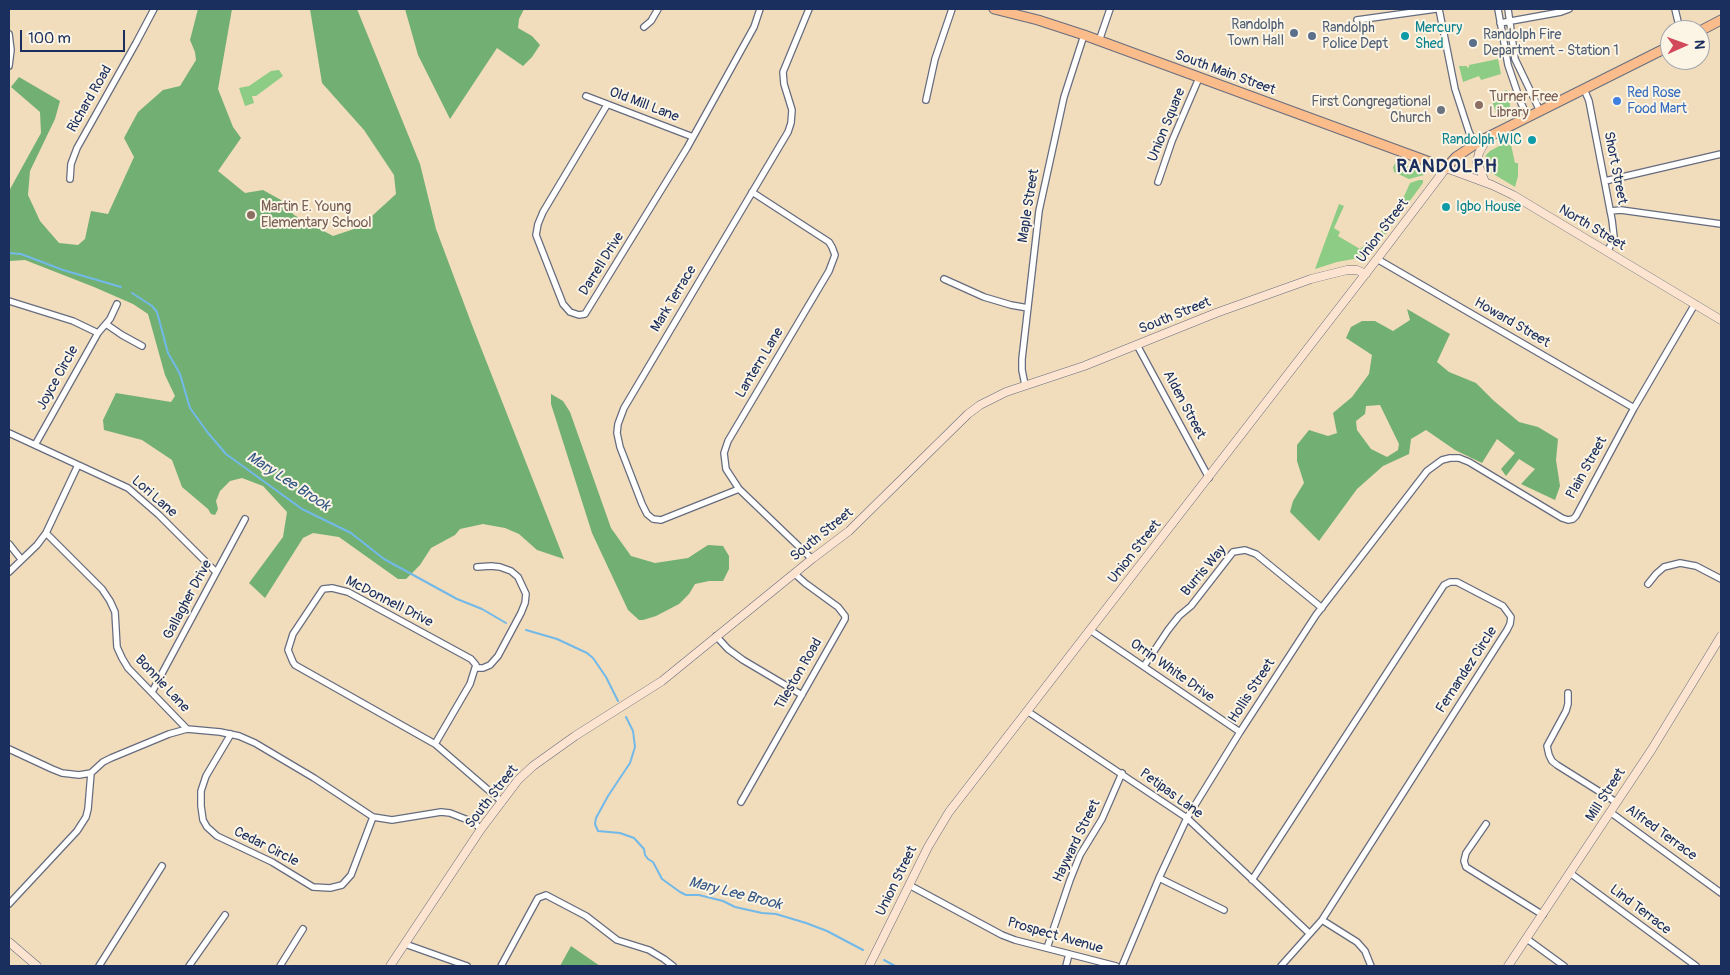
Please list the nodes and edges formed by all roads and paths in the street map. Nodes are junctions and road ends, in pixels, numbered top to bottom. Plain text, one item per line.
1 (154, 9) edge
2 (658, 9) edge
3 (760, 9) edge
4 (809, 9) edge
5 (952, 9) edge
6 (994, 9) edge
7 (1110, 9) edge
8 (1437, 9) edge
9 (1498, 9) edge
10 (1508, 9) edge
11 (1569, 9) edge
12 (1357, 20) dead end
13 (1510, 21) junction
14 (1500, 23) junction
15 (644, 27) dead end
16 (9, 34) edge
17 (1084, 35) junction
18 (1100, 41) junction
19 (1660, 51) edge
20 (9, 66) edge
21 (1199, 78) junction
22 (1584, 89) junction
23 (586, 96) dead end
24 (926, 100) dead end
25 (607, 105) junction
26 (1540, 111) junction
27 (1528, 117) junction
28 (693, 137) junction
29 (1487, 138) junction
30 (1475, 144) junction
31 (1721, 154) edge
32 (1446, 168) junction
33 (70, 179) dead end
34 (1605, 181) junction
35 (1158, 182) dead end
36 (1485, 182) junction
37 (752, 192) junction
38 (1610, 211) junction
39 (1721, 224) edge
40 (1608, 251) junction
41 (1378, 259) junction
42 (1366, 274) junction
43 (944, 279) dead end
44 (9, 301) edge
45 (117, 304) dead end
46 (1695, 304) junction
47 (1028, 308) junction
48 (1721, 320) edge
49 (106, 324) junction
50 (98, 334) junction
51 (1138, 345) junction
52 (142, 346) dead end
53 (1025, 385) junction
54 (1634, 408) junction
55 (9, 433) edge
56 (35, 445) junction
57 (1446, 459) joint
58 (78, 466) junction
59 (1209, 478) junction
60 (739, 489) junction
61 (245, 519) dead end
62 (46, 533) junction
63 (9, 544) edge
64 (21, 559) junction
65 (812, 559) junction
66 (477, 567) dead end
67 (9, 572) edge
68 (216, 572) junction
69 (795, 574) junction
70 (1721, 579) edge
71 (1648, 584) dead end
72 (1322, 608) junction
73 (1090, 630) junction
74 (716, 636) junction
75 (1721, 636) edge
76 (1144, 666) junction
77 (476, 668) junction
78 (152, 692) junction
79 (1568, 693) dead end
80 (802, 695) junction
81 (1028, 711) junction
82 (187, 729) junction
83 (1240, 732) junction
84 (231, 734) junction
85 (435, 744) junction
86 (9, 749) edge
87 (90, 773) junction
88 (1122, 773) junction
89 (502, 801) junction
90 (741, 802) dead end
91 (1616, 802) junction
92 (1610, 812) junction
93 (373, 817) junction
94 (1187, 818) junction
95 (1486, 824) dead end
96 (481, 829) junction
97 (162, 866) dead end
98 (1570, 873) junction
99 (1159, 878) junction
100 (1252, 880) junction
101 (909, 885) junction
102 (1721, 893) edge
103 (9, 904) edge
104 (1224, 910) dead end
105 (225, 915) dead end
106 (1542, 915) junction
107 (1322, 920) junction
108 (304, 929) dead end
109 (1309, 934) junction
110 (1527, 939) junction
111 (9, 942) edge
112 (404, 944) junction
113 (1046, 948) junction
114 (1069, 954) junction
115 (37, 966) edge
116 (99, 966) edge
117 (189, 966) edge
118 (280, 966) edge
119 (390, 966) edge
120 (467, 966) edge
121 (501, 966) edge
122 (673, 966) edge
123 (870, 966) edge
124 (1066, 966) edge
125 (1116, 966) edge
126 (1122, 966) edge
127 (1281, 966) edge
128 (1371, 966) edge
129 (1508, 966) edge
130 (1564, 966) edge
131 (1696, 966) edge

1 - 33 street, Richard Road
2 - 15 street
3 - 28 street, Darrell Drive
4 - 37 street, Mark Terrace
5 - 24 street
6 - 17 main road, South Main Street
7 - 18 street
8 - 12 street
8 - 30 street
9 - 14 street
10 - 13 street
11 - 13 street
13 - 14 street
13 - 26 street
14 - 27 street
16 - 20 street
17 - 18 main road, South Main Street
17 - 47 street, Maple Street
18 - 21 main road, South Main Street
19 - 22 main road
21 - 32 main road, South Main Street
21 - 35 street, Union Square
22 - 26 main road
22 - 34 street, Short Street
23 - 25 street, Old Mill Lane
25 - 28 street, Old Mill Lane
25 - 28 street, Darrell Drive
26 - 27 main road
27 - 29 main road
29 - 30 main road
29 - 36 main road
30 - 32 main road
31 - 34 street
32 - 36 main road, North Street
32 - 41 main road, Union Street
34 - 38 street, Short Street
36 - 40 main road, North Street
37 - 60 street, Lantern Lane
37 - 60 street, Mark Terrace
38 - 39 street
38 - 40 street, Short Street
40 - 46 main road, North Street
41 - 42 main road, Union Street
41 - 54 street, Howard Street
42 - 51 main road, South Street
42 - 59 main road, Union Street
43 - 47 street
44 - 50 street
45 - 49 street, Joyce Circle
46 - 48 main road, North Street
46 - 54 street, Plain Street
47 - 53 street, Maple Street
49 - 50 street, Joyce Circle
49 - 52 street
50 - 56 street, Joyce Circle
51 - 53 main road, South Street
51 - 59 street, Alden Street
53 - 65 main road, South Street
54 - 57 street, Plain Street
55 - 56 street, Lori Lane
56 - 58 street, Lori Lane
57 - 72 street, Hollis Street
58 - 62 street
58 - 68 street, Lori Lane
59 - 73 main road, Union Street
60 - 65 street, Lantern Lane
61 - 68 street, Gallagher Drive
62 - 64 street
62 - 78 street, Bonnie Lane
63 - 64 street
64 - 67 street
65 - 69 main road, South Street
66 - 77 street
68 - 78 street, Gallagher Drive
69 - 74 main road, South Street
69 - 80 street, Tileston Road
70 - 71 street
72 - 76 street, Burris Way
72 - 83 street, Hollis Street
73 - 76 street, Orrin White Drive
73 - 81 main road, Union Street
74 - 80 street
74 - 89 main road, South Street
75 - 91 main road, Mill Street
76 - 83 street, Orrin White Drive
77 - 85 street
77 - 85 street, McDonnell Drive
78 - 82 street, Bonnie Lane
79 - 91 street
80 - 90 street, Tileston Road
81 - 88 street, Petipas Lane
81 - 101 main road, Union Street
82 - 84 street
82 - 87 street
83 - 94 street, Hollis Street
84 - 93 street
84 - 93 street, Cedar Circle
85 - 89 street, McDonnell Drive
86 - 87 street
87 - 103 street
88 - 94 street, Petipas Lane
88 - 113 street, Hayward Street
89 - 96 main road, South Street
91 - 92 main road, Mill Street
92 - 98 main road, Mill Street
92 - 102 street, Alfred Terrace
93 - 96 street
94 - 99 street, Hollis Street
94 - 100 street, Petipas Lane
95 - 106 street
96 - 112 main road, South Street
97 - 116 street
98 - 106 main road, Mill Street
98 - 131 street, Lind Terrace
99 - 104 street
99 - 126 street, Hollis Street
100 - 107 street, Fernandez Circle
100 - 109 street, Petipas Lane
101 - 113 street, Prospect Avenue
101 - 123 main road, Union Street
105 - 117 street
106 - 110 main road, Mill Street
107 - 109 street, Fernandez Circle
107 - 128 street
108 - 118 street
109 - 127 street, Fernandez Circle
110 - 129 main road, Mill Street
110 - 130 street
111 - 115 main road
112 - 119 main road, South Street
112 - 120 street
113 - 114 street, Prospect Avenue
114 - 124 street
114 - 125 street, Prospect Avenue
121 - 122 street

